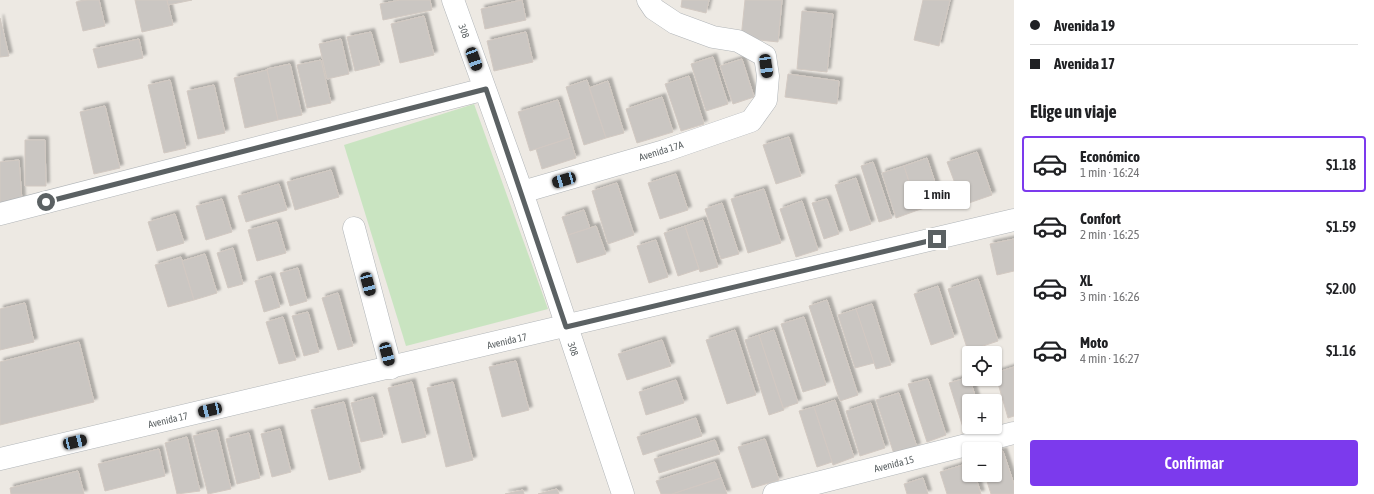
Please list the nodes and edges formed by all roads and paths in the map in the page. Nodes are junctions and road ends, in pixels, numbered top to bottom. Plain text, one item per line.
1 (453, 0) edge
2 (648, 0) edge
3 (486, 89) junction
4 (522, 192) junction
5 (0, 214) edge
6 (1014, 220) edge
7 (354, 228) dead end
8 (566, 327) junction
9 (391, 368) junction
10 (1014, 433) edge
11 (0, 459) edge
12 (623, 494) edge
13 (774, 494) edge

1 - 3 street, 308
2 - 4 street, Avenida 17A
3 - 4 street, 308
3 - 5 street
4 - 8 street, 308
6 - 8 street, Avenida 17
7 - 9 street
8 - 9 street, Avenida 17
8 - 12 street, 308
9 - 11 street, Avenida 17
10 - 13 street, Avenida 15

